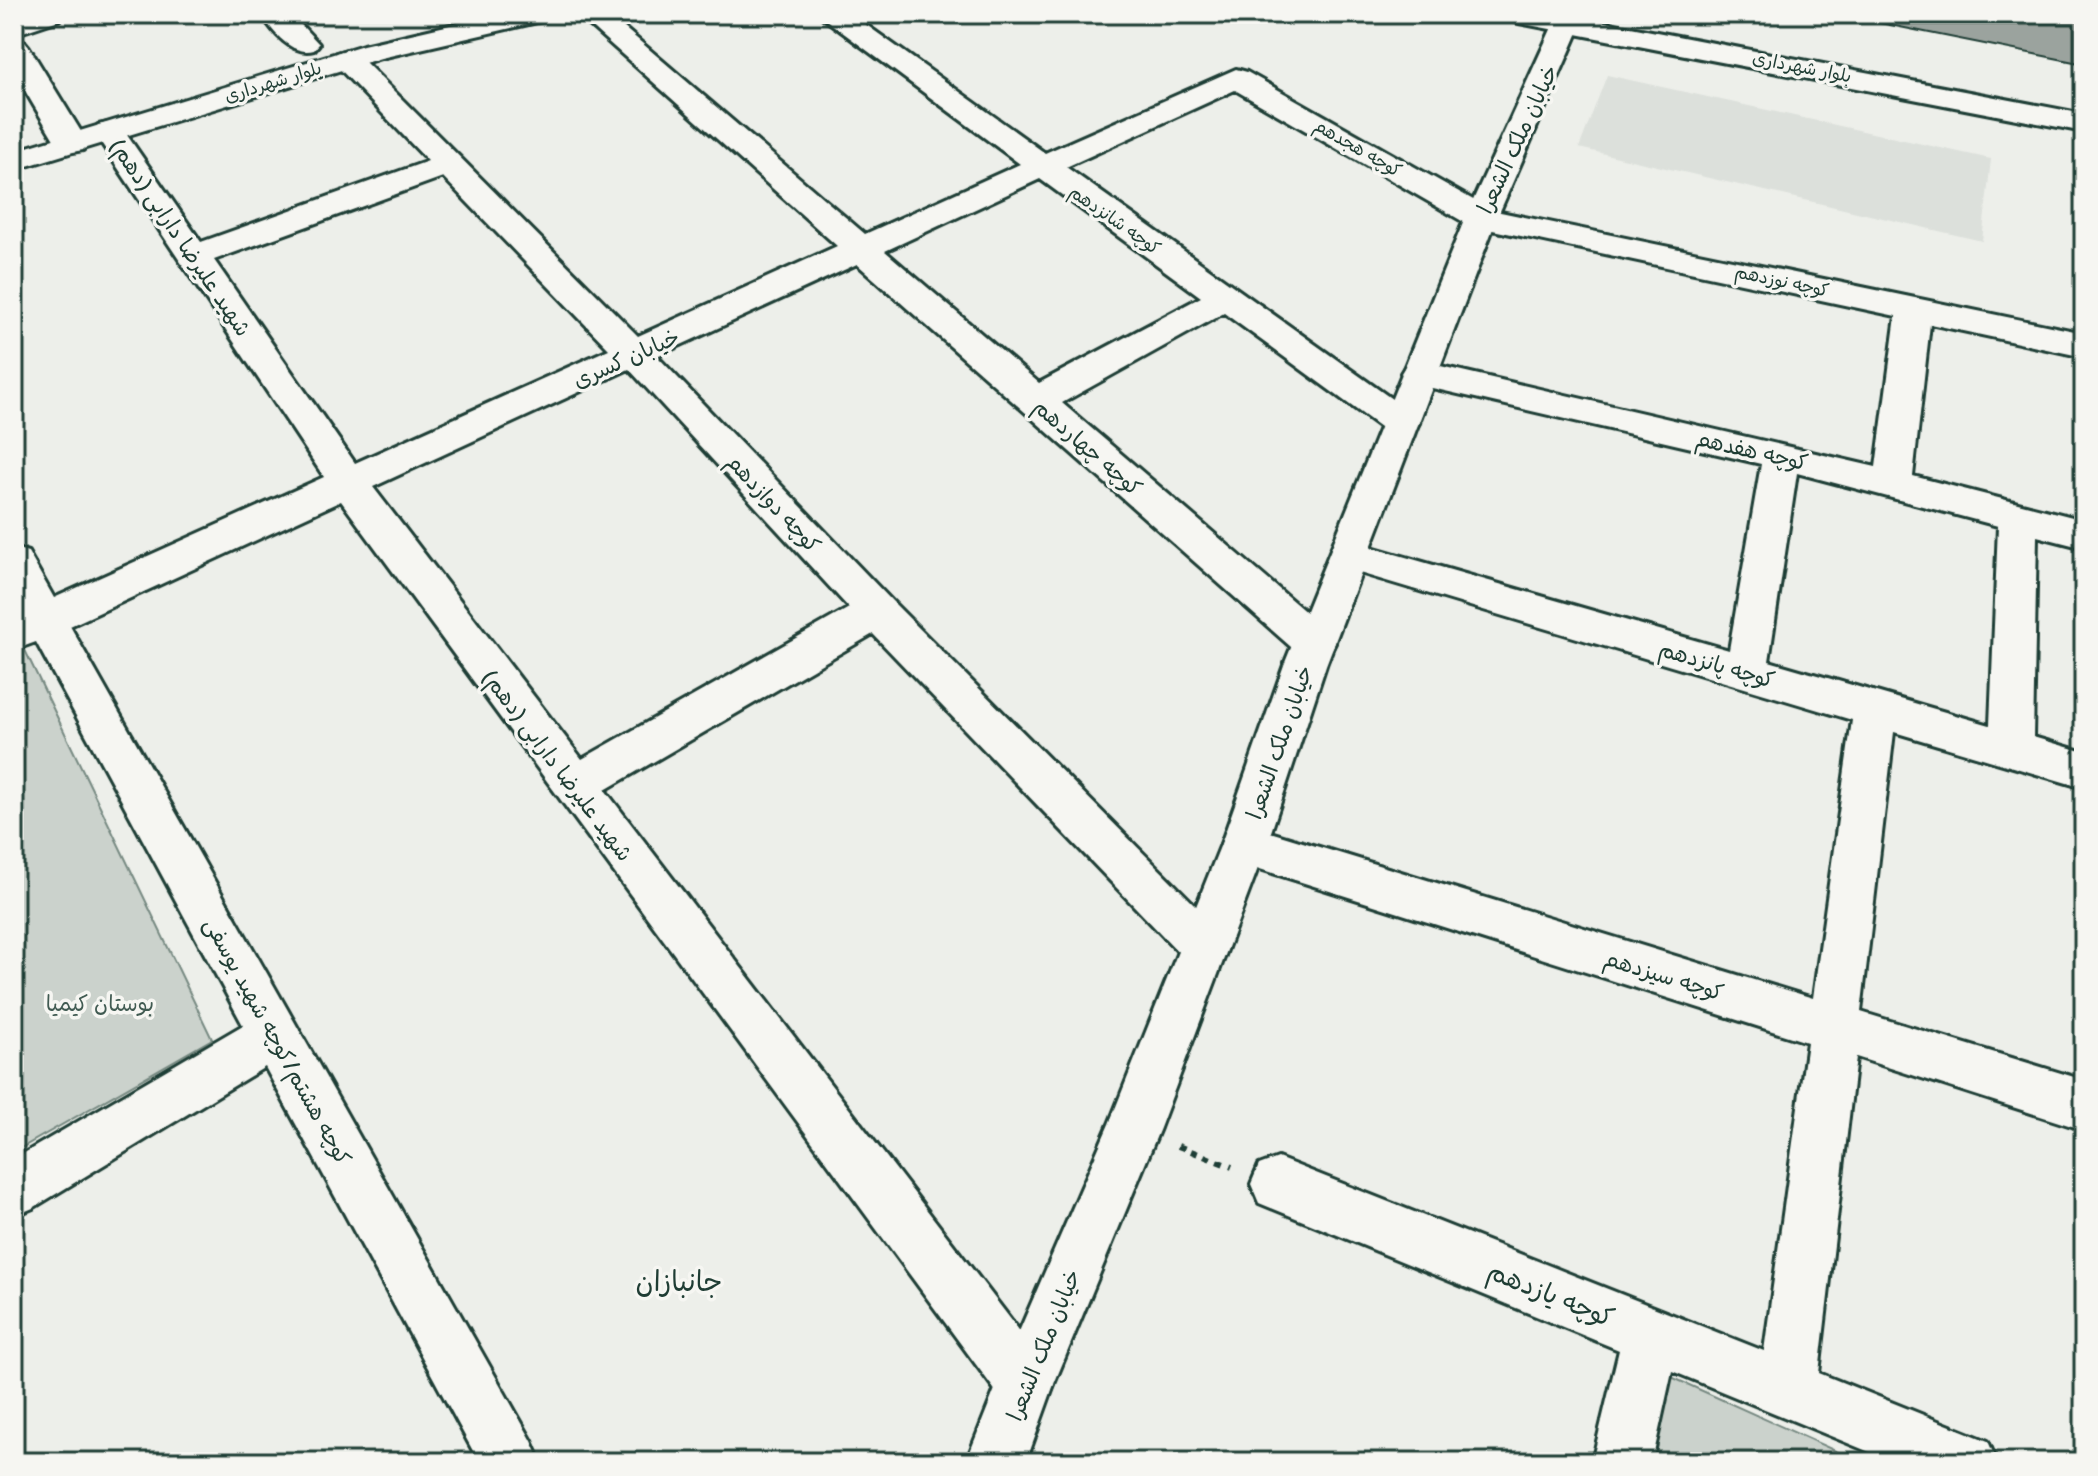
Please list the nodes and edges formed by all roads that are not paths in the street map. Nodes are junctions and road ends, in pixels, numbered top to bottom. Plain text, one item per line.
1 (49, 14) edge
2 (275, 14) edge
3 (415, 14) edge
4 (536, 14) edge
5 (591, 14) edge
6 (832, 14) edge
7 (1519, 14) edge
8 (1632, 14) edge
9 (1571, 19) edge
10 (14, 26) edge
11 (304, 44) junction
12 (14, 47) edge
13 (346, 59) junction
14 (1236, 78) joint
15 (2084, 101) edge
16 (2084, 123) edge
17 (80, 131) junction
18 (14, 133) edge
19 (14, 161) edge
20 (448, 164) junction
21 (1042, 168) junction
22 (1481, 218) junction
23 (863, 250) junction
24 (194, 256) junction
25 (1225, 298) junction
26 (1914, 309) junction
27 (2084, 345) edge
28 (635, 354) junction
29 (1419, 373) junction
30 (1036, 401) junction
31 (1400, 423) junction
32 (1781, 456) junction
33 (348, 482) junction
34 (1893, 485) junction
35 (2018, 517) junction
36 (2084, 534) edge
37 (1350, 556) junction
38 (14, 563) edge
39 (877, 612) junction
40 (30, 627) edge
41 (1314, 643) junction
42 (1746, 672) junction
43 (1875, 709) junction
44 (2011, 749) junction
45 (2084, 770) edge
46 (574, 786) junction
47 (1244, 844) junction
48 (1203, 945) junction
49 (1834, 1027) junction
50 (274, 1034) junction
51 (2084, 1105) edge
52 (1278, 1184) road end
53 (14, 1189) edge
54 (1651, 1335) junction
55 (1025, 1384) junction
56 (1788, 1389) junction
57 (511, 1462) edge
58 (996, 1462) edge
59 (1622, 1462) edge
60 (1967, 1462) edge

1 - 10 street
2 - 11 street
3 - 11 street, بلوار شهرداری
4 - 13 street, بلوار شهرداری
5 - 23 street, کوچه چهاردهم
6 - 21 street, کوچه شانزدهم
7 - 9 street, بلوار شهرداری
8 - 15 street, بلوار شهرداری
9 - 16 street, بلوار شهرداری
9 - 22 street, خیابان ملک الشعرا
11 - 17 street, بلوار شهرداری
12 - 17 street, شهید علیرضا دارابی (دهم)
13 - 17 street, بلوار شهرداری
13 - 20 street, کوچه دوازدهم
14 - 21 street, خیابان کسری
14 - 22 street, کوچه هجدهم
17 - 18 street, بلوار شهرداری
17 - 19 street, بلوار شهرداری
17 - 24 street, شهید علیرضا دارابی (دهم)
20 - 24 street
20 - 28 street, کوچه دوازدهم
21 - 23 street, خیابان کسری
21 - 25 street, کوچه شانزدهم
22 - 26 street, کوچه نوزدهم
22 - 29 street, خیابان ملک الشعرا
23 - 28 street, خیابان کسری
23 - 30 street, کوچه چهاردهم
24 - 33 street, شهید علیرضا دارابی (دهم)
25 - 30 street
25 - 31 street, کوچه شانزدهم
26 - 27 street, کوچه نوزدهم
26 - 34 street
28 - 33 street, خیابان کسری
28 - 39 street, کوچه دوازدهم
29 - 31 street, خیابان ملک الشعرا
29 - 32 street, کوچه هفدهم
30 - 41 street, کوچه چهاردهم
31 - 37 street, خیابان ملک الشعرا
32 - 34 street, کوچه هفدهم
32 - 42 street
33 - 40 street, خیابان کسری
33 - 46 street, شهید علیرضا دارابی (دهم)
34 - 35 street, کوچه هفدهم
35 - 36 street, کوچه هفدهم
35 - 44 street
37 - 41 street, خیابان ملک الشعرا
37 - 42 street, کوچه پانزدهم
38 - 40 street, کوچه هشتم/کوچه شهید یوسفی
39 - 46 street
39 - 48 street, کوچه دوازدهم
40 - 50 street, کوچه هشتم/کوچه شهید یوسفی
41 - 47 street, خیابان ملک الشعرا
42 - 43 street, کوچه پانزدهم
43 - 44 street, کوچه پانزدهم
43 - 49 street
44 - 45 street, کوچه پانزدهم
46 - 55 street, شهید علیرضا دارابی (دهم)
47 - 48 street, خیابان ملک الشعرا
47 - 49 street, کوچه سیزدهم
48 - 55 street, خیابان ملک الشعرا
49 - 51 street, کوچه سیزدهم
49 - 56 street
50 - 53 street
50 - 57 street, کوچه هشتم/کوچه شهید یوسفی
52 - 54 street, کوچه یازدهم
54 - 56 street, کوچه یازدهم
54 - 59 street
55 - 58 street, خیابان ملک الشعرا
56 - 60 street, کوچه یازدهم

